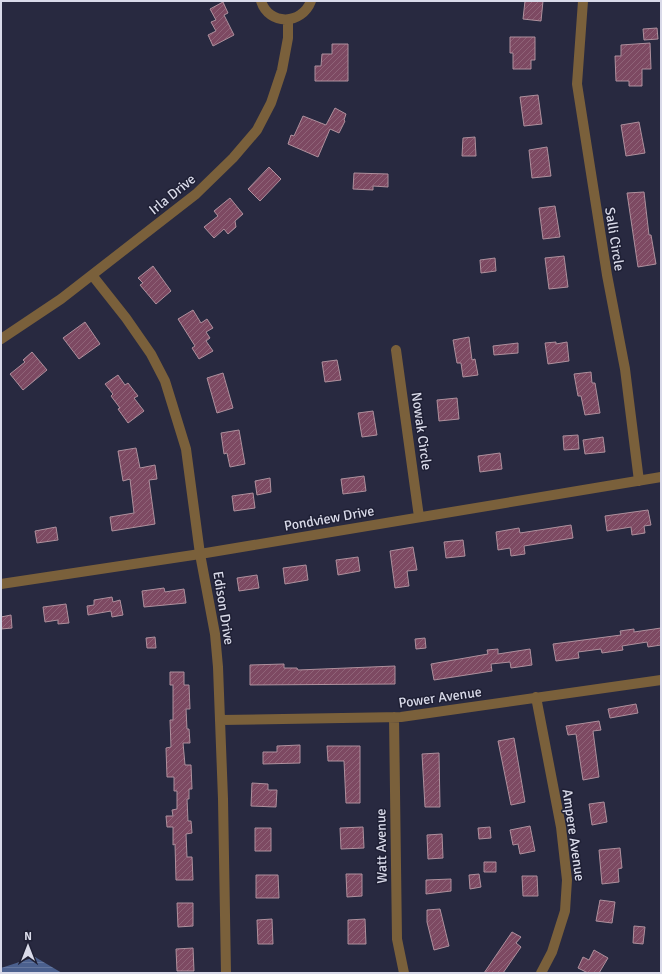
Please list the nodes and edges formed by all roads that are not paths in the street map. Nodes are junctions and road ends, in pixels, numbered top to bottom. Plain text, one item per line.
1 (261, 1) edge
2 (310, 1) edge
3 (583, 1) edge
4 (288, 20) junction
5 (92, 275) junction
6 (1, 339) edge
7 (396, 350) dead end
8 (661, 477) edge
9 (639, 481) junction
10 (419, 517) junction
11 (200, 554) junction
12 (1, 584) edge
13 (661, 680) edge
14 (536, 698) junction
15 (394, 717) junction
16 (221, 720) junction
17 (226, 973) edge
18 (404, 973) edge
19 (541, 973) edge

1 - 4 street
2 - 4 street
3 - 9 street, Salli Circle
4 - 5 street, Irla Drive
5 - 6 street, Irla Drive
5 - 11 street, Edison Drive
7 - 10 street, Nowak Circle
8 - 9 street, Pondview Drive
9 - 10 street, Pondview Drive
10 - 11 street, Pondview Drive
11 - 12 street, Pondview Drive
11 - 16 street, Edison Drive
13 - 14 street, Power Avenue
14 - 15 street, Power Avenue
14 - 19 street, Ampere Avenue
15 - 16 street, Power Avenue
15 - 18 street, Watt Avenue
16 - 17 street, Edison Drive

